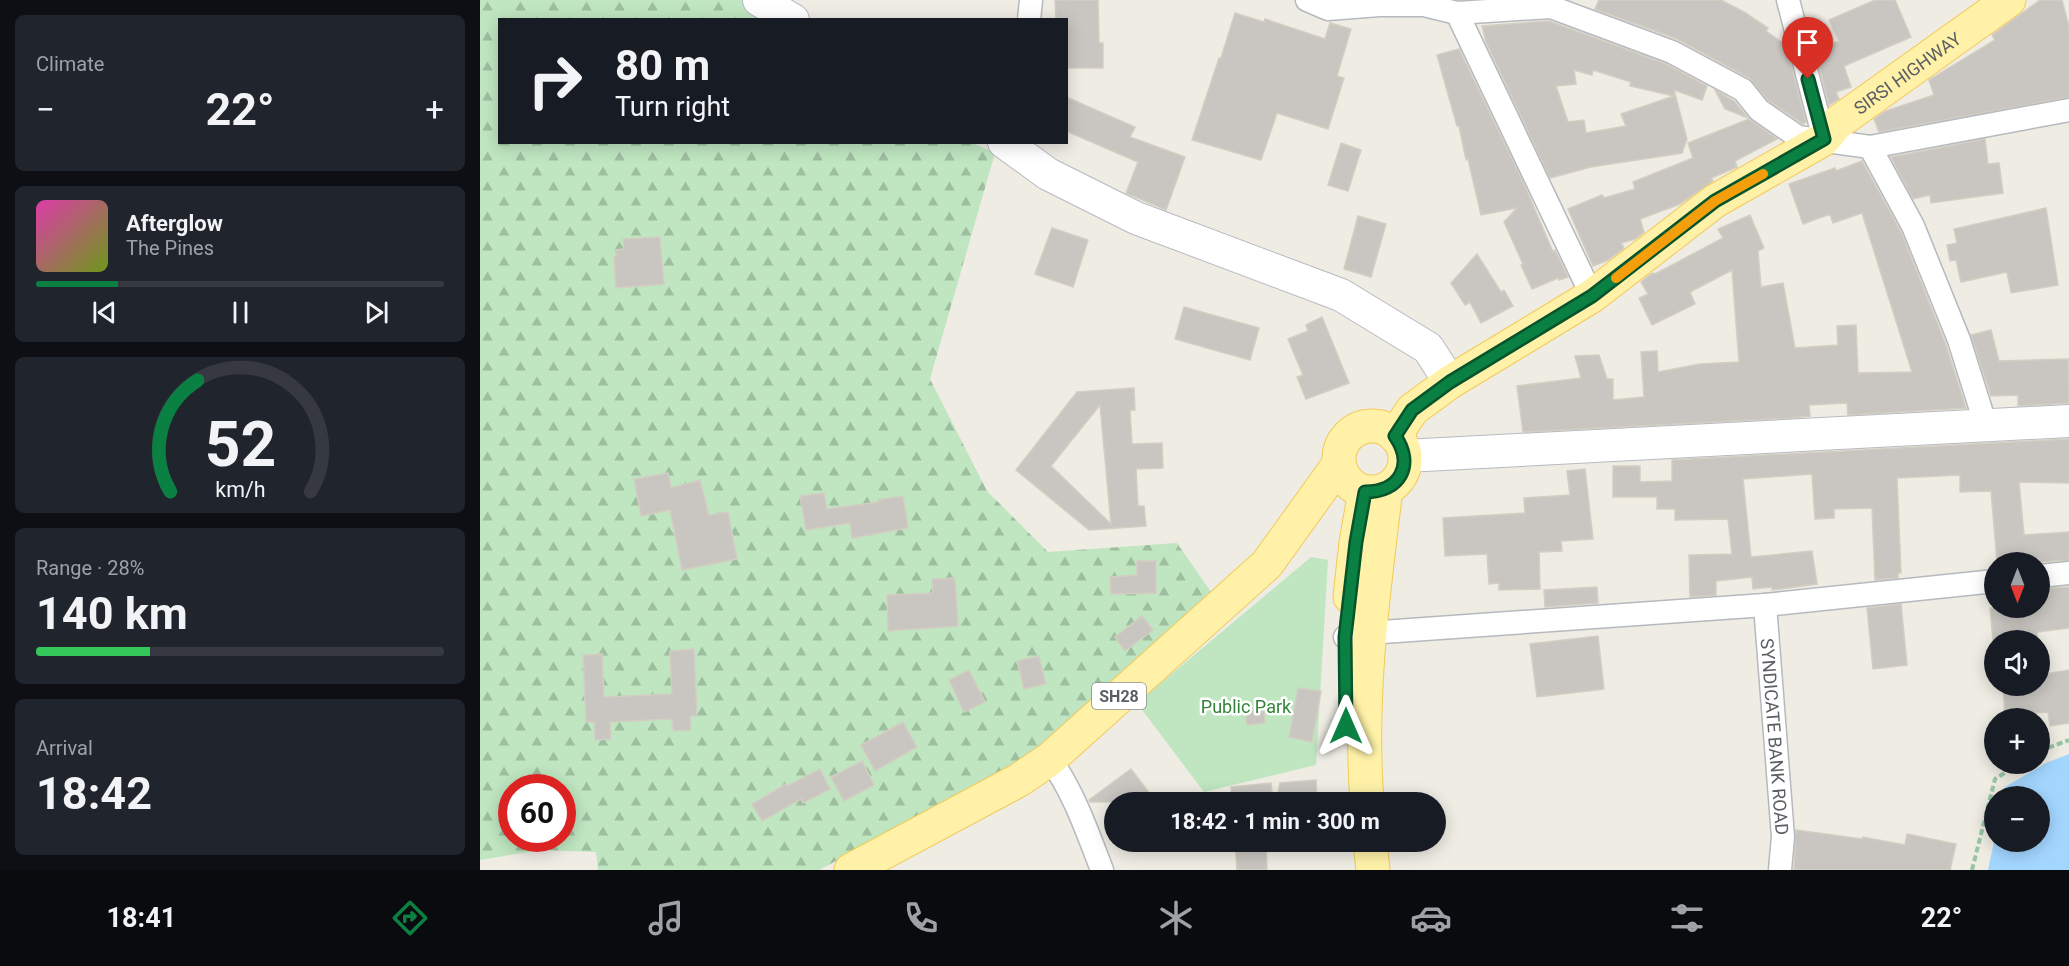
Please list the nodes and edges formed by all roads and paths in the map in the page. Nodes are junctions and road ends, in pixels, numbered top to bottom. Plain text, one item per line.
1 (759, 0) edge
2 (1031, 0) edge
3 (1307, 0) edge
4 (1788, 0) edge
5 (2009, 0) edge
6 (1457, 13) junction
7 (790, 18) edge
8 (1029, 18) edge
9 (2069, 110) edge
10 (1824, 139) junction
11 (1009, 144) edge
12 (1870, 147) junction
13 (1592, 296) junction
14 (1450, 382) junction
15 (2069, 421) edge
16 (1986, 426) junction
17 (1400, 446) junction
18 (1339, 464) junction
19 (1375, 491) junction
20 (2069, 573) edge
21 (2050, 575) edge
22 (1984, 582) edge
23 (1765, 604) junction
24 (1357, 635) junction
25 (2069, 740) edge
26 (2050, 747) edge
27 (1050, 759) junction
28 (2003, 774) edge
29 (1349, 792) edge
30 (1366, 792) edge
31 (1351, 852) edge
32 (1371, 852) edge
33 (851, 870) edge
34 (1102, 870) edge
35 (1352, 870) edge
36 (1372, 870) edge
37 (1780, 870) edge
38 (1972, 870) edge

1 - 7 street
2 - 8 street
3 - 6 street
4 - 10 street
5 - 10 main road, SIRSI HIGHWAY
6 - 10 street
6 - 13 street
9 - 12 street
10 - 12 street
10 - 13 main road, SIRSI HIGHWAY
11 - 14 street
12 - 16 street
13 - 14 main road, SIRSI HIGHWAY
14 - 17 main road, SIRSI HIGHWAY
15 - 16 street
16 - 17 street
17 - 18 main road, SH28
17 - 19 main road
18 - 19 main road
18 - 27 main road, SH28
19 - 24 main road
20 - 21 street
22 - 23 street
23 - 24 street
23 - 37 street, SYNDICATE BANK ROAD
24 - 29 main road
24 - 30 main road
25 - 26 path
27 - 33 main road, SH28
27 - 34 street
28 - 38 path
31 - 35 main road
32 - 36 main road

